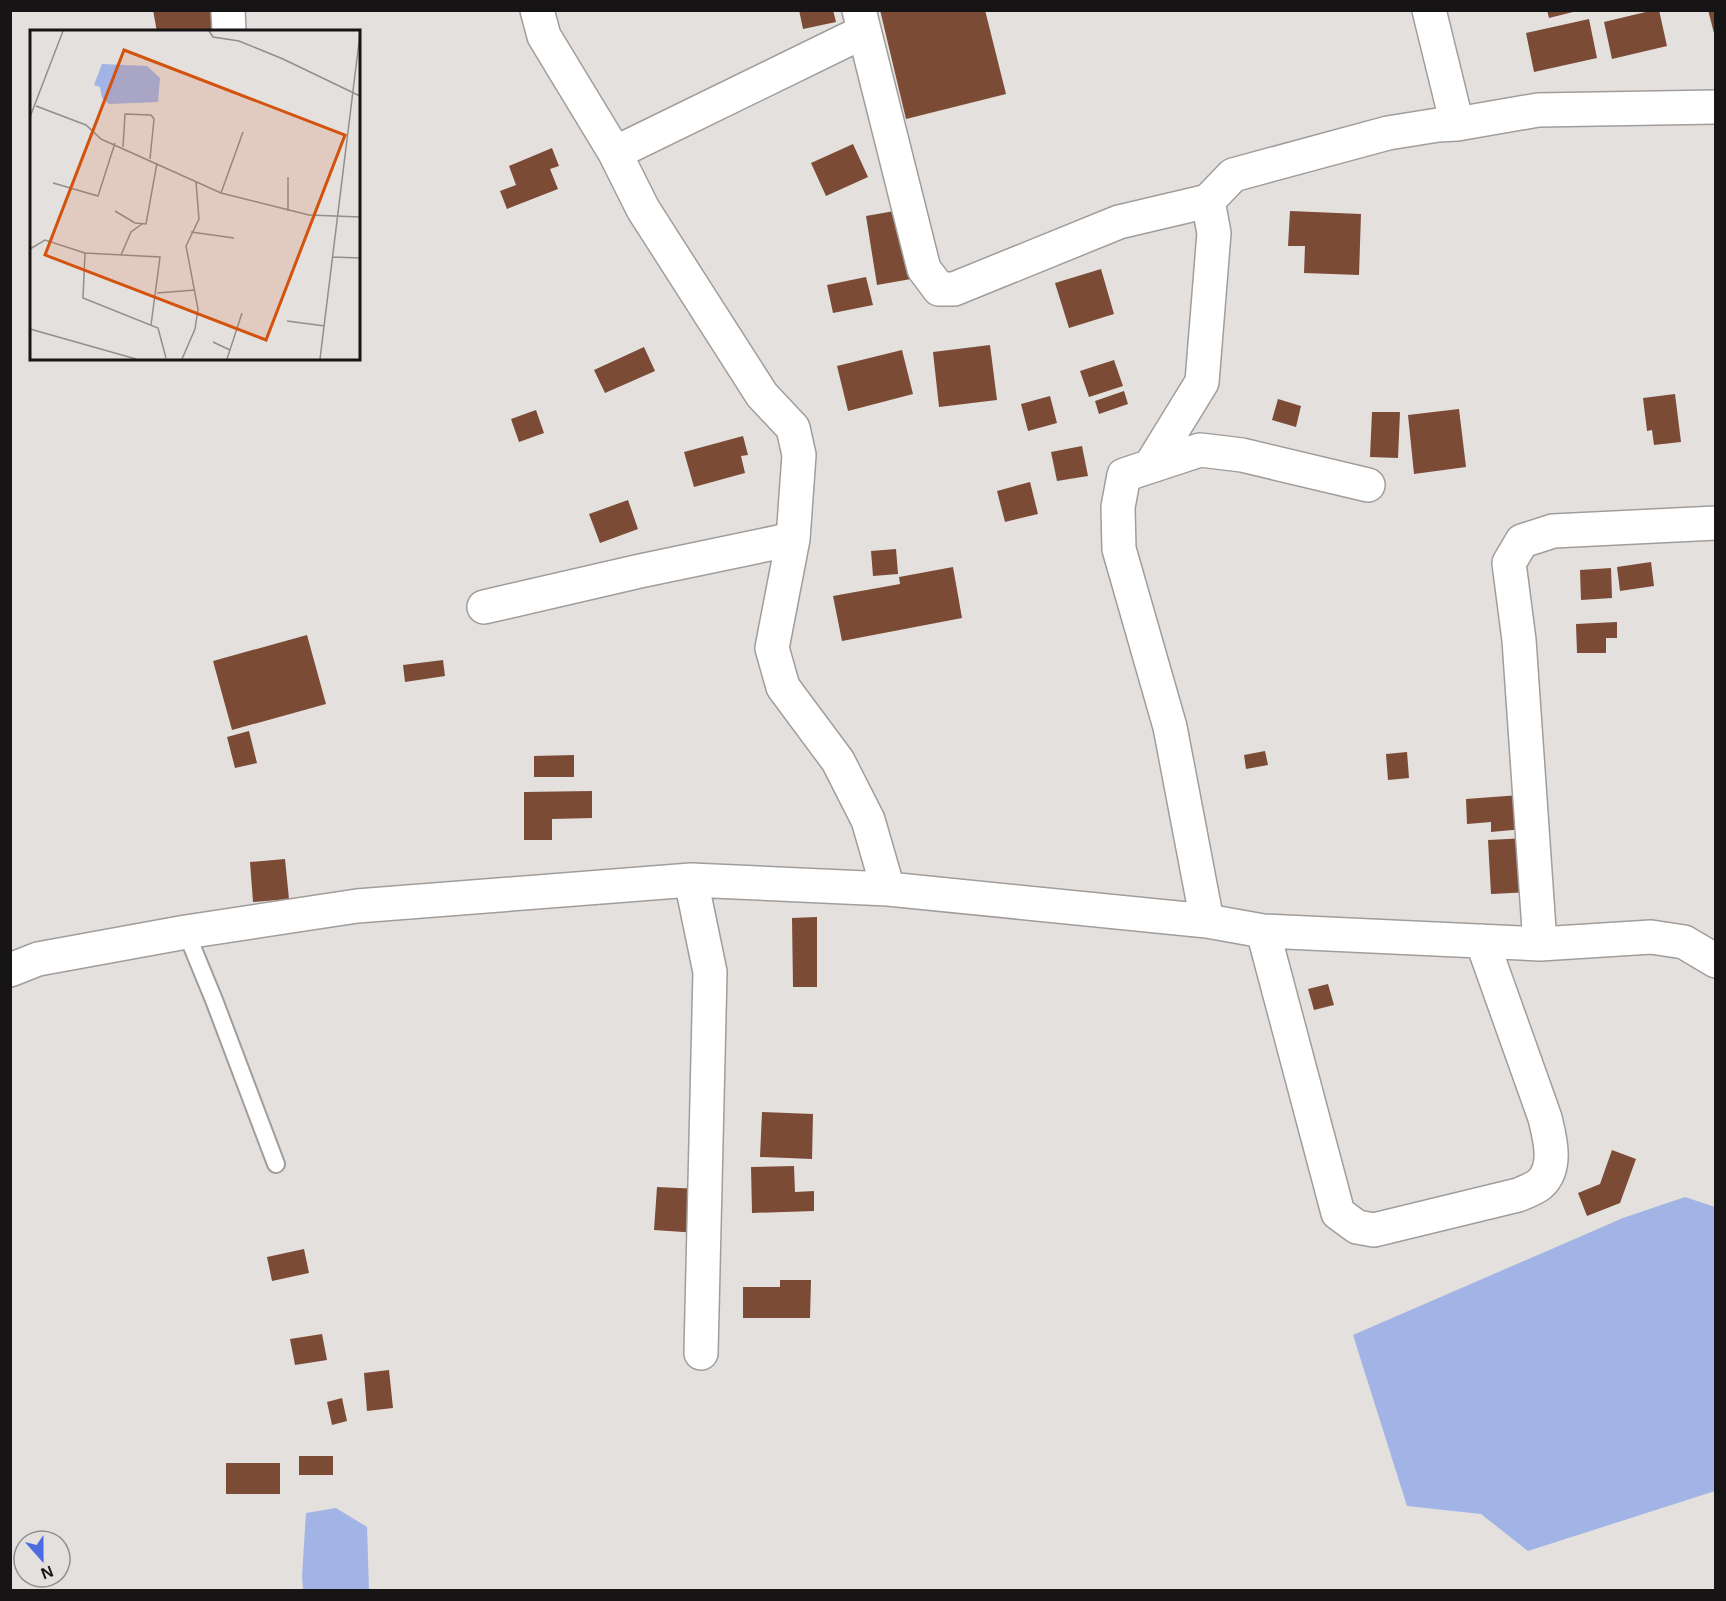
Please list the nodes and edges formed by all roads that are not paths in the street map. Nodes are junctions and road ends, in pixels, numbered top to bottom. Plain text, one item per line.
1 (228, 10) edge
2 (537, 10) edge
3 (1429, 10) edge
4 (861, 21) edge
5 (229, 30) edge
6 (1716, 107) edge
7 (1457, 124) junction
8 (615, 153) junction
9 (1208, 201) junction
10 (1151, 465) junction
11 (1368, 485) dead end
12 (1716, 523) edge
13 (794, 539) junction
14 (484, 608) dead end
15 (691, 880) junction
16 (888, 889) junction
17 (1208, 921) junction
18 (1263, 931) junction
19 (186, 932) junction
20 (1482, 941) junction
21 (1540, 944) junction
22 (1716, 961) edge
23 (10, 970) edge
24 (276, 1164) dead end
25 (701, 1353) dead end

1 - 5 street
2 - 8 street
3 - 7 street
4 - 8 street
4 - 9 street
6 - 7 street
7 - 9 street
8 - 13 street
9 - 10 street
10 - 11 street
10 - 17 street
12 - 21 street
13 - 14 street
13 - 16 street
15 - 16 street
15 - 19 street
15 - 25 street
16 - 17 street
17 - 18 street
18 - 20 street
18 - 20 street
19 - 23 street
19 - 24 lane
20 - 21 street
21 - 22 street

